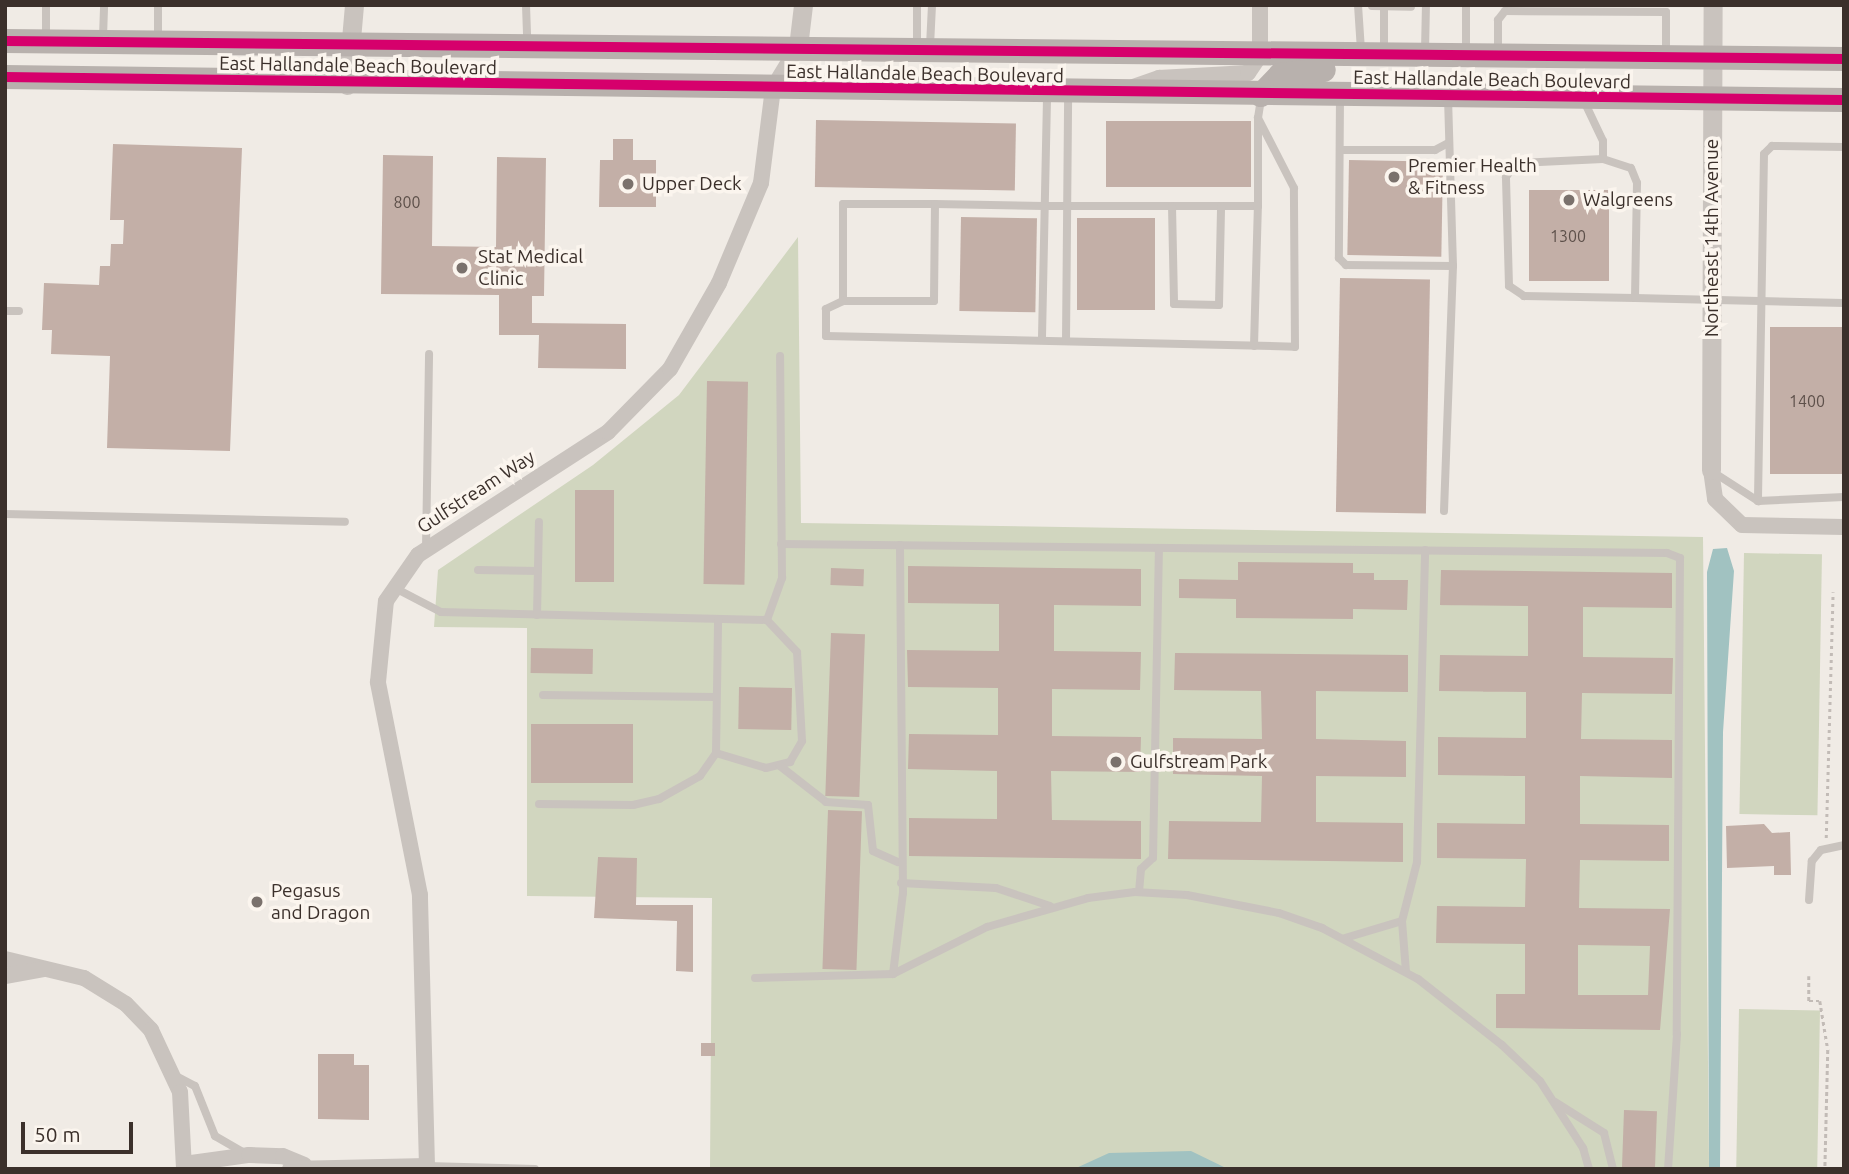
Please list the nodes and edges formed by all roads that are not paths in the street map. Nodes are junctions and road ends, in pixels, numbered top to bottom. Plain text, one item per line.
1 (46, 5) edge
2 (104, 5) edge
3 (158, 5) edge
4 (354, 5) edge
5 (527, 5) edge
6 (803, 5) edge
7 (917, 5) edge
8 (932, 5) edge
9 (1260, 5) edge
10 (1358, 5) edge
11 (1426, 5) edge
12 (1466, 5) edge
13 (1713, 5) edge
14 (1372, 6) edge
15 (1384, 6) edge
16 (1411, 7) edge
17 (1666, 8) edge
18 (5, 41) edge
19 (46, 41) junction
20 (103, 41) junction
21 (158, 42) junction
22 (354, 44) junction
23 (527, 45) junction
24 (798, 47) junction
25 (924, 49) junction
26 (1260, 55) junction
27 (1394, 57) junction
28 (1466, 57) junction
29 (1498, 57) junction
30 (1666, 59) junction
31 (1713, 59) junction
32 (1844, 59) edge
33 (5, 77) edge
34 (347, 85) junction
35 (773, 88) junction
36 (1057, 94) junction
37 (1116, 95) junction
38 (1340, 96) junction
39 (1448, 97) junction
40 (1583, 99) junction
41 (1844, 100) edge
42 (1713, 101) junction
43 (1260, 106) junction
44 (1448, 143) junction
45 (1844, 147) edge
46 (1340, 149) junction
47 (1603, 159) junction
48 (935, 204) junction
49 (1044, 206) junction
50 (1067, 206) junction
51 (1172, 206) junction
52 (1221, 206) junction
53 (1258, 206) junction
54 (1453, 266) junction
55 (1636, 298) junction
56 (843, 301) junction
57 (1761, 302) junction
58 (1712, 303) junction
59 (1844, 303) edge
60 (19, 310) dead end
61 (5, 312) edge
62 (1042, 337) junction
63 (1066, 341) junction
64 (1254, 346) junction
65 (429, 354) dead end
66 (780, 356) dead end
67 (1711, 470) junction
68 (1844, 497) edge
69 (1758, 501) junction
70 (1444, 511) dead end
71 (5, 514) edge
72 (345, 522) dead end
73 (539, 522) dead end
74 (1844, 527) edge
75 (781, 544) junction
76 (900, 545) junction
77 (1159, 548) junction
78 (426, 549) junction
79 (1425, 550) junction
80 (478, 570) dead end
81 (538, 572) junction
82 (393, 587) junction
83 (537, 615) junction
84 (718, 619) junction
85 (767, 620) junction
86 (543, 695) dead end
87 (716, 697) junction
88 (716, 752) junction
89 (780, 766) junction
90 (539, 804) dead end
91 (1844, 845) edge
92 (898, 862) junction
93 (901, 883) junction
94 (1139, 892) junction
95 (1809, 900) dead end
96 (1050, 906) junction
97 (1402, 921) junction
98 (1343, 938) junction
99 (5, 959) edge
100 (43, 969) junction
101 (1406, 972) junction
102 (893, 974) junction
103 (5, 976) edge
104 (755, 978) dead end
105 (173, 1074) junction
106 (1552, 1100) junction
107 (249, 1155) junction
108 (427, 1166) junction
109 (184, 1167) edge
110 (297, 1167) edge
111 (535, 1169) edge
112 (1589, 1169) edge
113 (1613, 1169) edge
114 (1668, 1169) edge

1 - 19 lane
2 - 20 lane
3 - 21 lane
4 - 22 street
5 - 23 lane
6 - 24 street
7 - 25 lane
8 - 25 lane
9 - 26 street
10 - 27 lane
11 - 27 lane
12 - 28 lane
13 - 31 street, Northeast 14th Avenue
14 - 15 lane
15 - 16 lane
15 - 27 lane
17 - 29 lane
17 - 30 lane
18 - 19 main road, East Hallandale Beach Boulevard
19 - 20 main road, East Hallandale Beach Boulevard
20 - 21 main road, East Hallandale Beach Boulevard
21 - 22 main road, East Hallandale Beach Boulevard
22 - 23 main road, East Hallandale Beach Boulevard
22 - 34 street
23 - 24 main road, East Hallandale Beach Boulevard
24 - 25 main road, East Hallandale Beach Boulevard
24 - 35 street, Gulfstream Way
25 - 26 main road, East Hallandale Beach Boulevard
26 - 27 main road, East Hallandale Beach Boulevard
26 - 37 street
27 - 28 main road, East Hallandale Beach Boulevard
27 - 43 main road
28 - 29 main road, East Hallandale Beach Boulevard
29 - 30 main road, East Hallandale Beach Boulevard
30 - 31 main road, East Hallandale Beach Boulevard
31 - 32 main road, East Hallandale Beach Boulevard
31 - 42 street, Northeast 14th Avenue
33 - 34 main road, East Hallandale Beach Boulevard
34 - 35 main road, East Hallandale Beach Boulevard
35 - 36 main road, East Hallandale Beach Boulevard
35 - 78 street, Gulfstream Way
36 - 37 main road, East Hallandale Beach Boulevard
36 - 49 lane
36 - 50 lane
37 - 43 main road, East Hallandale Beach Boulevard
38 - 39 main road, East Hallandale Beach Boulevard
38 - 43 main road, East Hallandale Beach Boulevard
38 - 46 lane
39 - 40 main road, East Hallandale Beach Boulevard
39 - 44 lane
40 - 42 main road, East Hallandale Beach Boulevard
40 - 47 lane
41 - 42 main road, East Hallandale Beach Boulevard
42 - 58 street, Northeast 14th Avenue
43 - 53 lane
43 - 64 lane
44 - 46 lane
44 - 54 lane
45 - 57 lane
46 - 54 lane
47 - 55 lane
47 - 55 lane
48 - 49 lane
48 - 56 lane
48 - 56 lane
49 - 50 lane
49 - 62 lane
50 - 51 lane
50 - 63 lane
51 - 52 lane
51 - 52 lane
52 - 53 lane
53 - 64 lane
54 - 70 lane
55 - 58 lane
56 - 62 lane
57 - 58 lane
57 - 59 lane
57 - 69 lane
58 - 67 street, Northeast 14th Avenue
60 - 61 lane
62 - 63 lane
63 - 64 lane
65 - 78 lane
66 - 75 lane
67 - 69 lane
67 - 74 street
68 - 69 lane
71 - 72 lane
73 - 81 lane
75 - 76 lane
75 - 85 lane
76 - 77 lane
76 - 92 lane
77 - 79 lane
77 - 94 lane
78 - 82 street, Gulfstream Way
79 - 97 lane
79 - 114 lane
80 - 81 lane
81 - 83 lane
82 - 83 lane
82 - 108 street, Gulfstream Way
83 - 84 lane
84 - 85 lane
84 - 87 lane
85 - 89 lane
86 - 87 lane
87 - 88 lane
88 - 89 lane
88 - 90 lane
89 - 92 lane
91 - 95 lane
92 - 93 lane
93 - 96 lane
93 - 102 lane
94 - 96 lane
94 - 98 lane
96 - 102 lane
97 - 98 lane
97 - 101 lane
98 - 101 lane
99 - 100 street
100 - 103 street
100 - 105 street
101 - 106 lane
102 - 104 lane
105 - 107 lane
105 - 109 street
106 - 112 lane
106 - 113 lane
107 - 109 street
107 - 110 street
108 - 110 street
108 - 111 lane

